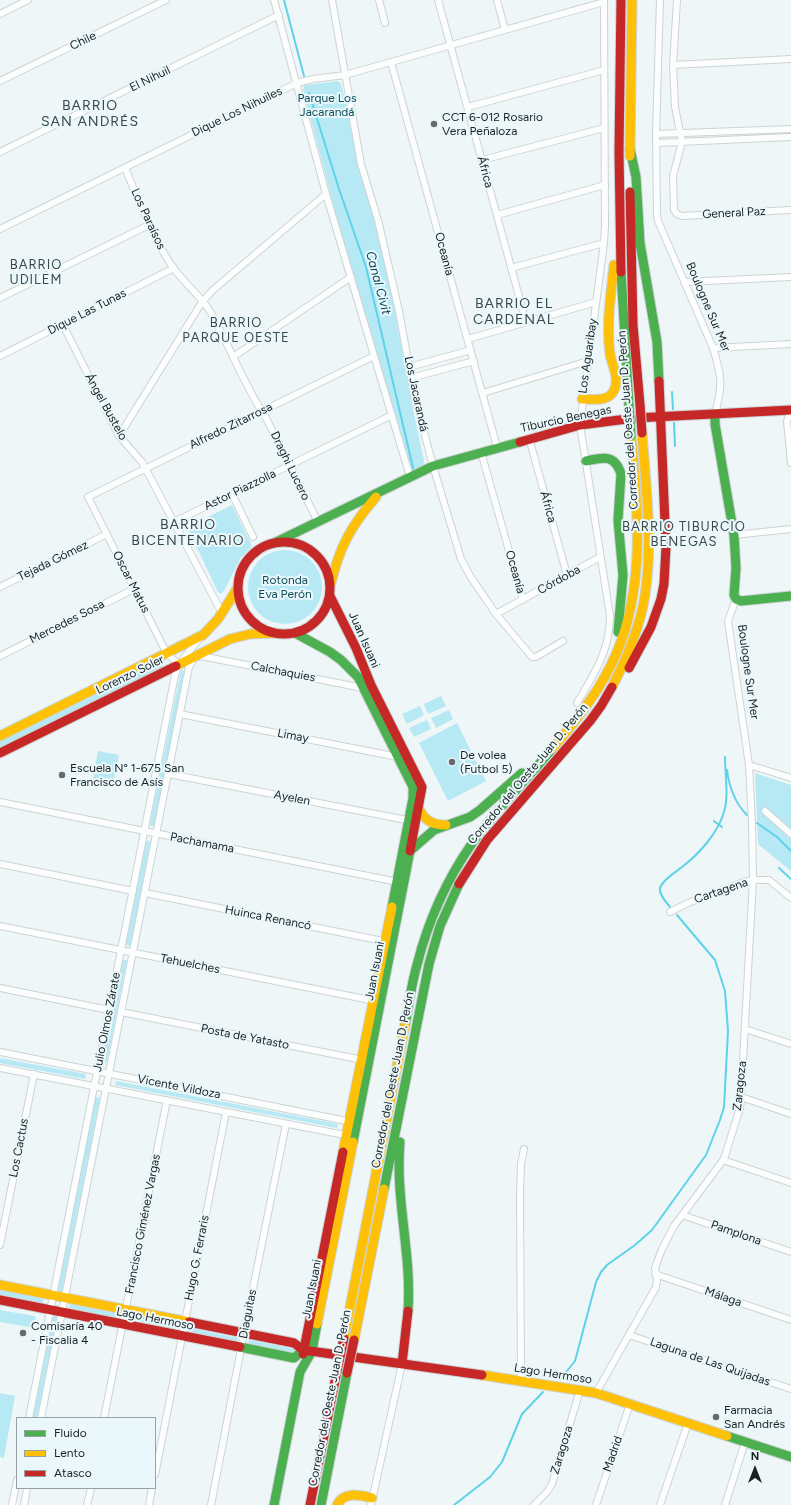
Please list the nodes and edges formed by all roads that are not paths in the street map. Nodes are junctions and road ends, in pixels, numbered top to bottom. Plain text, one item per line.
1 (28, 0) edge
2 (166, 0) edge
3 (274, 0) edge
4 (332, 0) edge
5 (379, 0) edge
6 (438, 0) edge
7 (497, 0) edge
8 (621, 0) edge
9 (632, 0) edge
10 (660, 0) edge
11 (677, 0) edge
12 (604, 1) edge
13 (0, 14) edge
14 (279, 15) junction
15 (385, 23) dead end
16 (505, 30) junction
17 (451, 45) junction
18 (791, 59) edge
19 (391, 62) junction
20 (673, 65) junction
21 (604, 70) junction
22 (344, 74) junction
23 (0, 81) edge
24 (297, 83) junction
25 (468, 107) junction
26 (604, 128) junction
27 (791, 129) edge
28 (681, 133) junction
29 (656, 134) junction
30 (791, 137) edge
31 (682, 142) junction
32 (656, 143) junction
33 (630, 149) junction
34 (0, 152) edge
35 (482, 160) junction
36 (124, 168) junction
37 (605, 185) junction
38 (326, 194) junction
39 (619, 202) junction
40 (791, 210) edge
41 (497, 216) junction
42 (150, 225) junction
43 (0, 229) edge
44 (604, 243) junction
45 (174, 268) junction
46 (511, 268) junction
47 (350, 277) junction
48 (791, 277) edge
49 (684, 282) junction
50 (0, 298) edge
51 (202, 302) junction
52 (596, 302) junction
53 (526, 322) junction
54 (63, 325) junction
55 (468, 339) junction
56 (791, 344) edge
57 (713, 348) junction
58 (471, 350) junction
59 (0, 356) edge
60 (374, 356) junction
61 (233, 357) junction
62 (474, 361) junction
63 (588, 361) junction
64 (409, 367) junction
65 (410, 378) junction
66 (483, 393) junction
67 (582, 399) junction
68 (262, 411) junction
69 (791, 411) edge
70 (715, 414) junction
71 (392, 415) junction
72 (661, 416) junction
73 (580, 425) junction
74 (119, 436) junction
75 (530, 438) junction
76 (498, 447) junction
77 (481, 452) junction
78 (586, 461) junction
79 (791, 463) edge
80 (289, 466) junction
81 (433, 466) junction
82 (146, 468) junction
83 (410, 477) junction
84 (380, 493) junction
85 (232, 494) junction
86 (88, 497) joint
87 (174, 522) junction
88 (318, 522) junction
89 (791, 529) edge
90 (107, 534) junction
91 (734, 535) junction
92 (253, 537) dead end
93 (274, 543) junction
94 (600, 557) junction
95 (568, 575) junction
96 (331, 584) junction
97 (0, 587) edge
98 (134, 589) junction
99 (237, 589) junction
100 (330, 596) junction
101 (791, 596) edge
102 (736, 599) junction
103 (523, 600) junction
104 (222, 613) junction
105 (496, 614) junction
106 (276, 633) junction
107 (295, 633) junction
108 (203, 635) junction
109 (563, 640) dead end
110 (167, 654) junction
111 (196, 655) junction
112 (0, 656) edge
113 (179, 664) junction
114 (609, 671) junction
115 (367, 687) junction
116 (577, 703) dead end
117 (600, 706) junction
118 (180, 714) junction
119 (0, 736) edge
120 (551, 749) junction
121 (0, 753) edge
122 (402, 756) junction
123 (749, 765) junction
124 (168, 774) junction
125 (791, 778) edge
126 (0, 802) edge
127 (419, 809) junction
128 (765, 811) dead end
129 (412, 821) junction
130 (449, 825) junction
131 (144, 831) junction
132 (156, 834) junction
133 (791, 834) edge
134 (411, 850) junction
135 (400, 860) junction
136 (0, 864) edge
137 (753, 880) junction
138 (400, 883) junction
139 (133, 891) junction
140 (145, 893) junction
141 (791, 898) edge
142 (670, 912) dead end
143 (0, 926) edge
144 (388, 942) junction
145 (121, 950) junction
146 (133, 953) junction
147 (0, 988) edge
148 (377, 1001) junction
149 (109, 1010) junction
150 (122, 1012) junction
151 (745, 1029) junction
152 (791, 1044) edge
153 (0, 1052) edge
154 (365, 1060) junction
155 (0, 1068) edge
156 (97, 1071) junction
157 (34, 1074) junction
158 (109, 1074) junction
159 (405, 1078) junction
160 (94, 1086) junction
161 (106, 1088) junction
162 (741, 1097) junction
163 (167, 1100) junction
164 (226, 1112) junction
165 (791, 1114) edge
166 (353, 1122) junction
167 (286, 1124) junction
168 (350, 1136) junction
169 (524, 1149) dead end
170 (723, 1160) junction
171 (791, 1183) edge
172 (682, 1215) junction
173 (0, 1245) edge
174 (791, 1252) edge
175 (655, 1274) junction
176 (0, 1285) edge
177 (53, 1295) junction
178 (65, 1298) junction
179 (0, 1300) edge
180 (50, 1310) junction
181 (126, 1310) junction
182 (62, 1312) junction
183 (791, 1320) edge
184 (185, 1321) junction
185 (123, 1325) junction
186 (244, 1333) junction
187 (629, 1335) junction
188 (182, 1336) junction
189 (241, 1348) junction
190 (308, 1351) junction
191 (402, 1364) junction
192 (521, 1380) junction
193 (791, 1389) edge
194 (580, 1390) junction
195 (596, 1393) junction
196 (630, 1404) junction
197 (29, 1417) edge
198 (41, 1417) edge
199 (104, 1417) edge
200 (688, 1423) junction
201 (745, 1442) junction
202 (791, 1457) edge
203 (156, 1470) edge
204 (16, 1485) edge
205 (27, 1489) edge
206 (91, 1489) edge
207 (152, 1489) edge
208 (371, 1501) edge
209 (12, 1505) edge
210 (24, 1505) edge
211 (87, 1505) edge
212 (149, 1505) edge
213 (211, 1505) edge
214 (274, 1505) edge
215 (310, 1505) edge
216 (321, 1505) edge
217 (337, 1505) edge
218 (534, 1505) edge
219 (596, 1505) edge
220 (660, 1505) edge
221 (725, 1505) edge

1 - 13 street
2 - 23 street, Chile
3 - 14 street
4 - 22 street, Los Jacarandá
5 - 15 street
6 - 17 street, África
7 - 16 street
8 - 39 main road, Corredor del Oeste Juan D. Perón
9 - 33 main road, Corredor del Oeste Juan D. Perón
10 - 29 street, Boulogne Sur Mer
11 - 20 street
12 - 16 street, Dique Los Nihuiles
12 - 21 street, Los Aguaribay
14 - 24 street
14 - 34 street, El Nihuil
16 - 17 street, Dique Los Nihuiles
17 - 19 street, Dique Los Nihuiles
17 - 25 street, África
18 - 20 street
19 - 22 street, Dique Los Nihuiles
19 - 55 street, Oceanía
20 - 28 street
21 - 25 street
21 - 26 street, Los Aguaribay
22 - 24 street, Dique Los Nihuiles
22 - 64 street, Los Jacarandá
24 - 36 street, Dique Los Nihuiles
24 - 38 street
25 - 35 street, África
26 - 35 street
26 - 37 street, Los Aguaribay
27 - 28 street
28 - 29 street
28 - 31 street
29 - 32 street, Boulogne Sur Mer
30 - 31 street
31 - 32 street
31 - 40 street, General Paz
32 - 49 street, Boulogne Sur Mer
33 - 72 main road
33 - 117 main road, Corredor del Oeste Juan D. Perón, bridge
35 - 41 street, África
36 - 42 street, Los Paraísos
36 - 43 street, Dique Los Nihuiles
37 - 41 street
37 - 44 street, Los Aguaribay
38 - 47 street
38 - 51 street
39 - 67 main road
39 - 114 main road, Corredor del Oeste Juan D. Perón, bridge
41 - 46 street, África
42 - 45 street, Los Paraísos
42 - 50 street
44 - 46 street
44 - 52 street, Los Aguaribay
45 - 51 street, Draghi Lucero
45 - 54 street, Dique Las Tunas
46 - 53 street, África
47 - 60 street
47 - 61 street
48 - 49 street
49 - 57 street, Boulogne Sur Mer
51 - 61 street, Draghi Lucero
51 - 74 street
52 - 53 street
52 - 63 street, Los Aguaribay
53 - 55 street
54 - 59 street, Dique Las Tunas
54 - 74 street, Ángel Bustelo
55 - 58 street, Oceanía
56 - 57 street
57 - 70 street, Boulogne Sur Mer
58 - 62 street, Oceanía
58 - 64 street
60 - 68 street, Alfredo Zitarrosa
60 - 71 street
61 - 68 street, Draghi Lucero
62 - 65 street
62 - 66 street, Oceanía
63 - 66 street
63 - 67 street, Los Aguaribay
64 - 65 street, Los Jacarandá
65 - 81 street, Los Jacarandá
66 - 76 street, Oceanía
67 - 73 street, Los Aguaribay
68 - 80 street, Draghi Lucero
68 - 82 street, Alfredo Zitarrosa
69 - 70 main road, Tiburcio Benegas
69 - 79 street
70 - 72 main road, Tiburcio Benegas
70 - 91 main road, Boulogne Sur Mer
71 - 80 street, Astor Piazzolla
71 - 83 street
72 - 73 main road, Tiburcio Benegas
72 - 117 main road
73 - 75 main road, Tiburcio Benegas
73 - 78 street, Los Aguaribay
74 - 82 street, Ángel Bustelo
75 - 76 main road, Tiburcio Benegas
75 - 95 street, África
76 - 77 main road, Tiburcio Benegas
77 - 81 main road, Tiburcio Benegas
77 - 103 street, Oceanía
78 - 94 street, Los Aguaribay
78 - 114 main road
80 - 85 street, Astor Piazzolla
80 - 88 street, Draghi Lucero
81 - 83 main road, Tiburcio Benegas
81 - 105 street, Los Jacarandá
82 - 86 street, Alfredo Zitarrosa
82 - 87 street, Ángel Bustelo
83 - 84 main road, Tiburcio Benegas
84 - 88 main road, Tiburcio Benegas
84 - 96 main road, Tiburcio Benegas
85 - 87 street, Astor Piazzolla
85 - 92 street
86 - 90 street, Oscar Matus
87 - 104 street, Ángel Bustelo
88 - 93 main road, Tiburcio Benegas
89 - 91 street
90 - 97 street, Tejada Gómez
90 - 98 street, Oscar Matus
91 - 102 main road, Boulogne Sur Mer
93 - 96 main road
93 - 99 main road
94 - 95 street, Córdoba
94 - 116 street, Los Aguaribay
95 - 103 street, Córdoba
96 - 100 main road
98 - 110 street, Oscar Matus
98 - 112 street, Mercedes Sosa
99 - 104 main road, Lorenzo Soler
99 - 106 main road
100 - 107 main road
100 - 115 main road, Juan Isuani
101 - 102 main road
102 - 123 street, Boulogne Sur Mer
103 - 105 street, Córdoba
104 - 108 main road, Lorenzo Soler
105 - 109 street, Los Jacarandá
106 - 107 main road
106 - 111 main road, Lorenzo Soler
107 - 115 main road, Juan Isuani
108 - 110 main road, Lorenzo Soler
108 - 113 street, Julio Olmos Zárate
110 - 113 street, Oscar Matus
110 - 119 main road, Lorenzo Soler
111 - 113 main road, Lorenzo Soler
111 - 115 street, Calchaquies
111 - 118 street, Julio Olmos Zárate
113 - 121 main road, Lorenzo Soler
113 - 131 street, Julio Olmos Zárate
114 - 120 main road, Corredor del Oeste Juan D. Perón
115 - 122 main road, Juan Isuani
117 - 159 main road, Corredor del Oeste Juan D. Perón
118 - 122 street, Limay
118 - 124 street, Julio Olmos Zárate
120 - 130 main road
120 - 215 main road, Corredor del Oeste Juan D. Perón, bridge
122 - 127 main road, Juan Isuani
122 - 129 main road, Juan Isuani
123 - 125 street
123 - 137 street, Zaragoza
124 - 129 street, Ayelen
124 - 132 street, Julio Olmos Zárate
126 - 131 street, Pachamama
127 - 129 main road, Juan Isuani
127 - 130 main road
128 - 133 street
129 - 134 main road, Juan Isuani
129 - 135 main road, Juan Isuani
130 - 134 main road
131 - 132 street, Pachamama
131 - 139 street, Julio Olmos Zárate
132 - 138 street, Pachamama
132 - 140 street, Julio Olmos Zárate
134 - 135 main road
134 - 138 main road, Juan Isuani
135 - 138 main road, Juan Isuani
136 - 139 street
137 - 141 street, Cartagena
137 - 142 street, Cartagena
137 - 151 street, Zaragoza
138 - 144 main road, Juan Isuani
139 - 145 street, Julio Olmos Zárate
140 - 144 street, Huinca Renancó
140 - 146 street, Julio Olmos Zárate
143 - 145 street, Tehuelches
144 - 148 main road, Juan Isuani
145 - 146 street, Tehuelches
145 - 149 street, Julio Olmos Zárate
146 - 148 street, Tehuelches
146 - 150 street, Julio Olmos Zárate
147 - 149 street
148 - 154 main road, Juan Isuani
149 - 156 street, Julio Olmos Zárate
150 - 154 street, Posta de Yatasto
150 - 158 street, Julio Olmos Zárate
151 - 152 street
151 - 162 street, Zaragoza
153 - 156 street, Vicente Vildoza
154 - 166 main road, Juan Isuani
155 - 157 street, Vicente Vildoza
156 - 158 street, Vicente Vildoza
156 - 160 street, Julio Olmos Zárate
157 - 160 street, Vicente Vildoza
157 - 173 street, Los Cactus
158 - 161 street, Julio Olmos Zárate
158 - 166 street, Vicente Vildoza
159 - 191 main road
159 - 216 main road, Corredor del Oeste Juan D. Perón, bridge
160 - 161 street, Vicente Vildoza
160 - 177 street, Julio Olmos Zárate
161 - 163 street, Vicente Vildoza
161 - 178 street, Julio Olmos Zárate
162 - 165 street
162 - 170 street, Zaragoza
163 - 164 street, Vicente Vildoza
163 - 181 street, Francisco Giménez Vargas
164 - 167 street, Vicente Vildoza
164 - 184 street, Hugo G. Ferraris
166 - 168 main road, Juan Isuani
167 - 168 street, Vicente Vildoza
167 - 186 street, Diaguitas
168 - 190 main road, Juan Isuani
169 - 192 street
170 - 171 street
170 - 172 street, Zaragoza
172 - 174 street, Pamplona
172 - 175 street, Zaragoza
175 - 183 street, Málaga
175 - 187 street, Zaragoza
176 - 177 main road, Lago Hermoso
177 - 178 main road, Lago Hermoso
177 - 180 street, Julio Olmos Zárate
178 - 181 main road, Lago Hermoso
178 - 182 street, Julio Olmos Zárate
179 - 180 main road, Lago Hermoso
180 - 182 main road, Lago Hermoso
180 - 197 street, Julio Olmos Zárate
181 - 184 main road, Lago Hermoso
181 - 185 street, Francisco Giménez Vargas
182 - 185 main road, Lago Hermoso
182 - 198 street, Julio Olmos Zárate
184 - 186 main road, Lago Hermoso
184 - 188 street, Hugo G. Ferraris
185 - 188 main road, Lago Hermoso
185 - 199 street, Francisco Giménez Vargas
186 - 189 street, Diaguitas
186 - 190 main road, Lago Hermoso
187 - 193 street, Laguna de Las Quijadas
187 - 195 street, Zaragoza
188 - 189 main road, Lago Hermoso
188 - 203 street, Hugo G. Ferraris
189 - 190 main road, Lago Hermoso
189 - 213 street, Diaguitas
190 - 191 main road, Lago Hermoso
190 - 214 main road, Juan Isuani
191 - 192 main road, Lago Hermoso
191 - 208 street
192 - 194 main road, Lago Hermoso
194 - 195 main road, Lago Hermoso
194 - 218 street, Zaragoza
195 - 196 main road, Lago Hermoso
196 - 200 main road, Lago Hermoso
196 - 219 street, Madrid
200 - 201 main road, Lago Hermoso
200 - 220 street
201 - 202 main road, Lago Hermoso
201 - 221 street
204 - 209 street
205 - 210 street
206 - 211 street
207 - 212 street
208 - 217 main road

